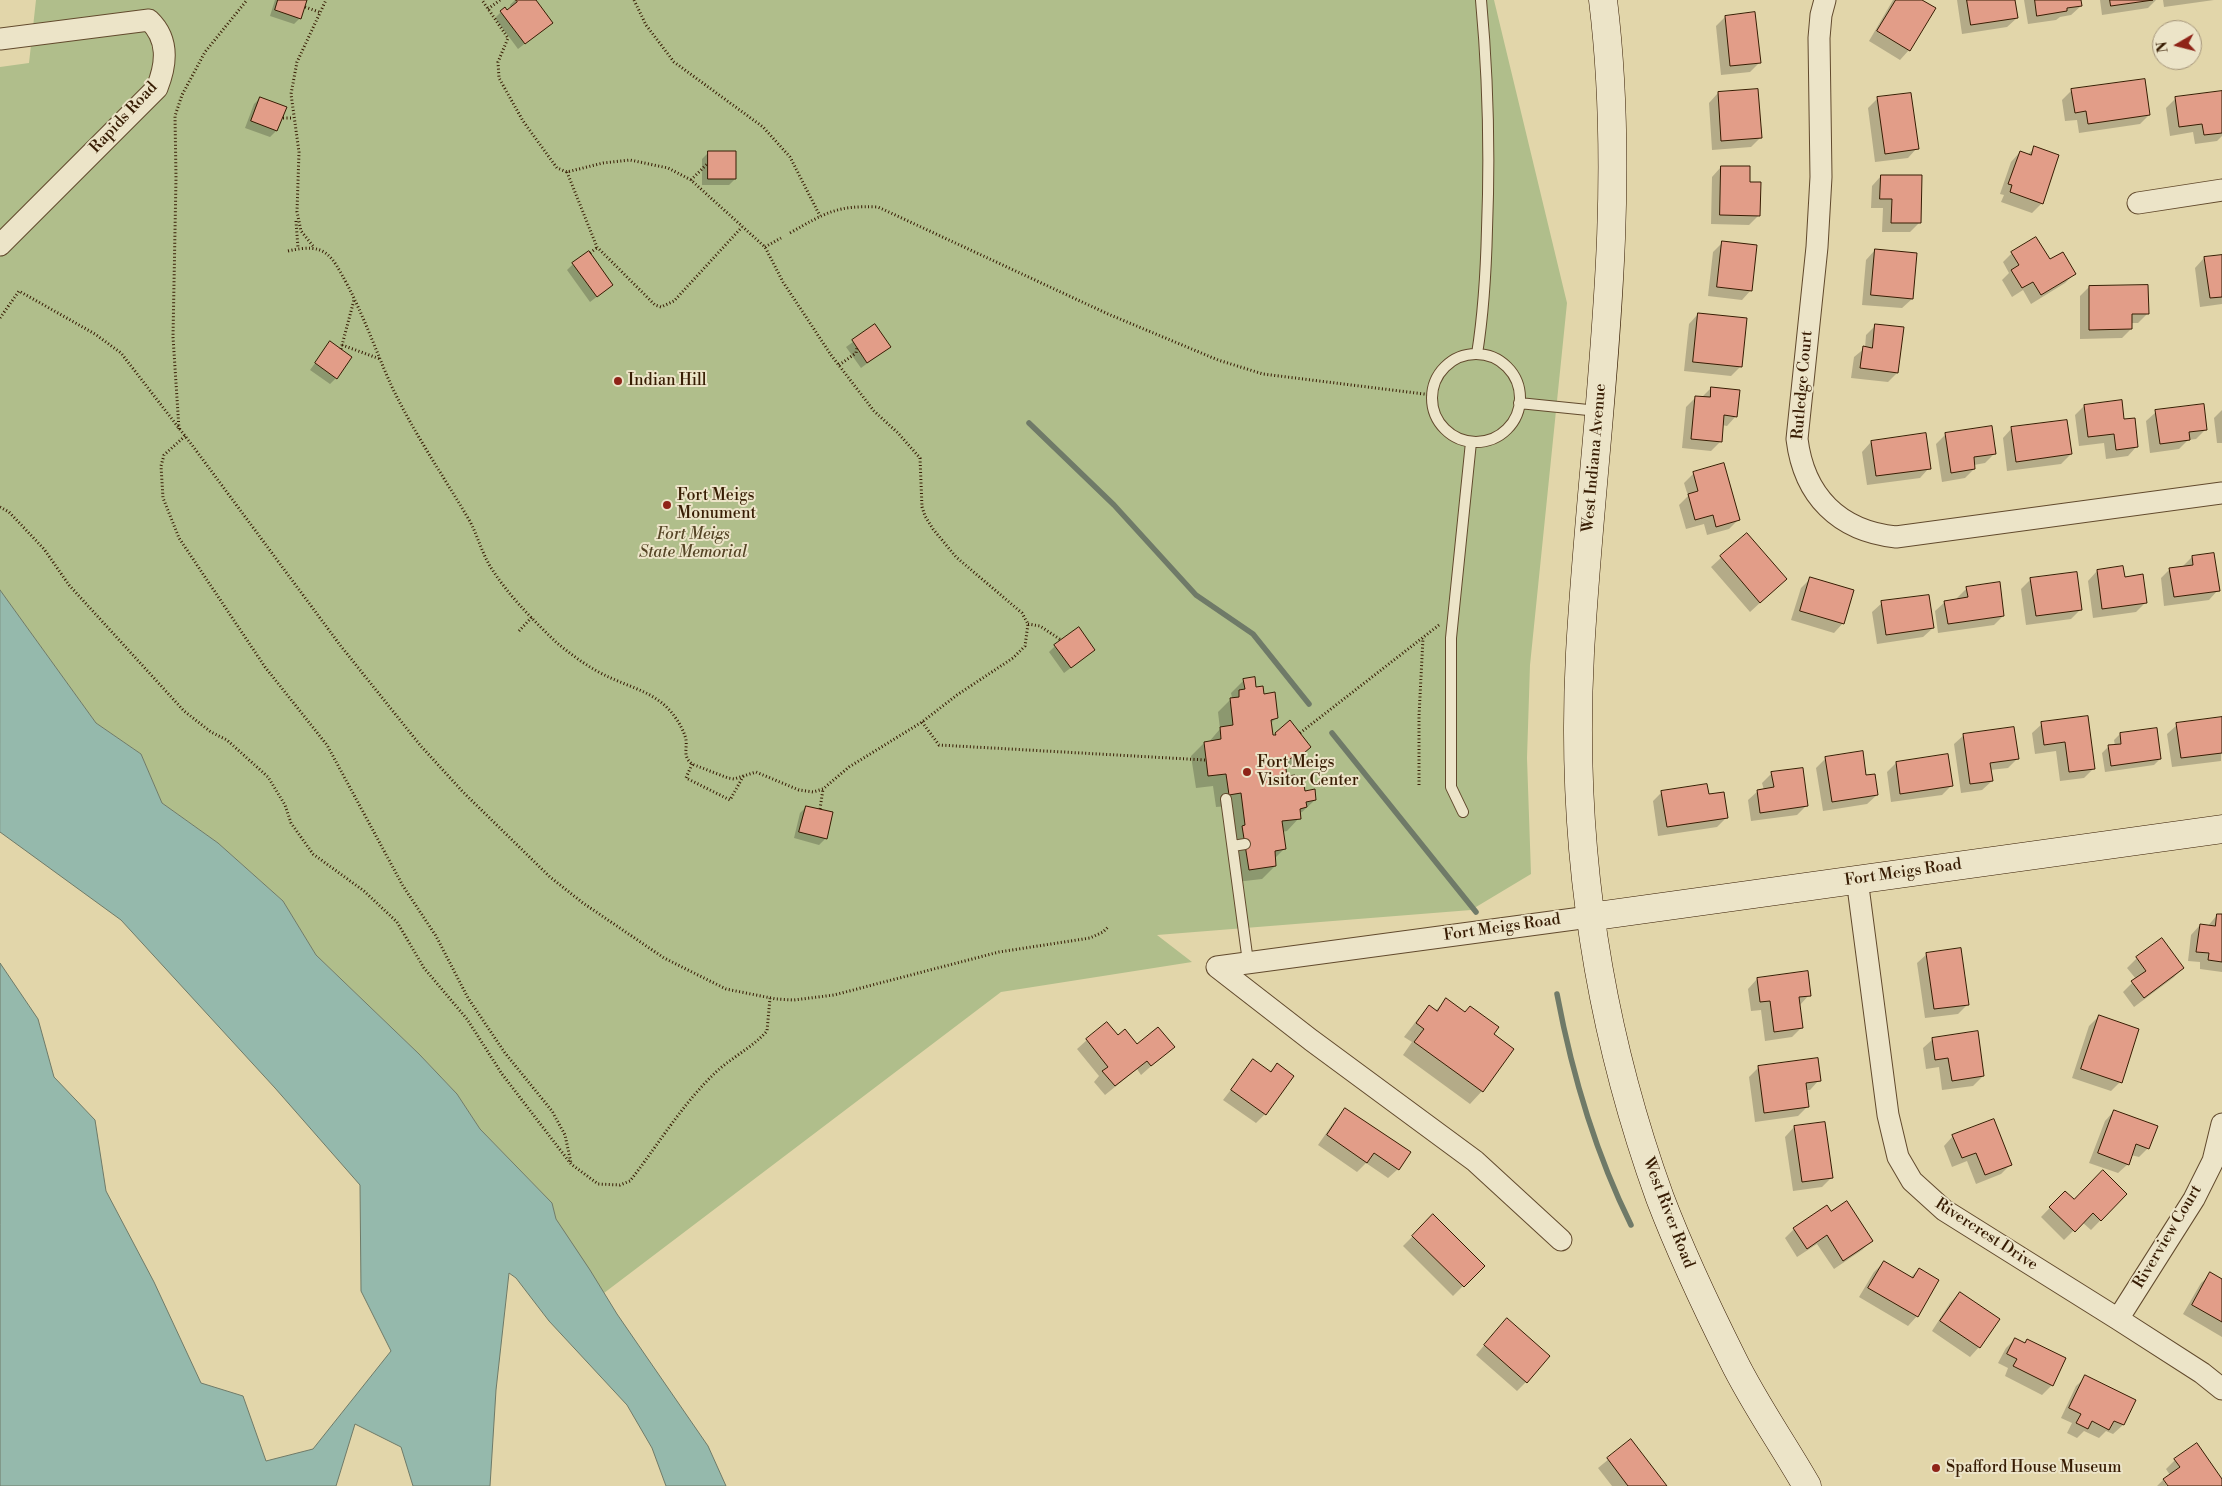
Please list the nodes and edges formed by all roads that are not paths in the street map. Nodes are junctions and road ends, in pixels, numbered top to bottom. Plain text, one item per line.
1 (1481, 0) edge
2 (1603, 0) edge
3 (1825, 0) edge
4 (0, 39) edge
5 (2222, 190) edge
6 (2138, 202) dead end
7 (0, 245) edge
8 (1477, 354) junction
9 (1520, 403) junction
10 (1599, 412) junction
11 (1471, 442) junction
12 (2222, 493) edge
13 (1226, 799) dead end
14 (1462, 812) dead end
15 (2222, 829) edge
16 (1245, 844) dead end
17 (1233, 846) junction
18 (1857, 879) junction
19 (1589, 917) junction
20 (1248, 962) junction
21 (2222, 1124) edge
22 (1561, 1240) dead end
23 (2118, 1319) junction
24 (2222, 1389) edge
25 (1808, 1486) edge

1 - 8 lane
2 - 10 main road, West Indiana Avenue
3 - 12 street, Rutledge Court
4 - 7 street, Rapids Road
5 - 6 street
8 - 9 lane
8 - 11 lane
9 - 10 lane
9 - 11 lane
10 - 19 main road, West Indiana Avenue
11 - 14 lane
13 - 17 lane
15 - 18 main road, Fort Meigs Road
16 - 17 lane
17 - 20 lane
18 - 19 main road, Fort Meigs Road
18 - 23 street, Rivercrest Drive
19 - 20 street, Fort Meigs Road
19 - 25 main road, West River Road
20 - 22 street, Fort Meigs Road
21 - 23 street, Riverview Court
23 - 24 street, Rivercrest Drive

